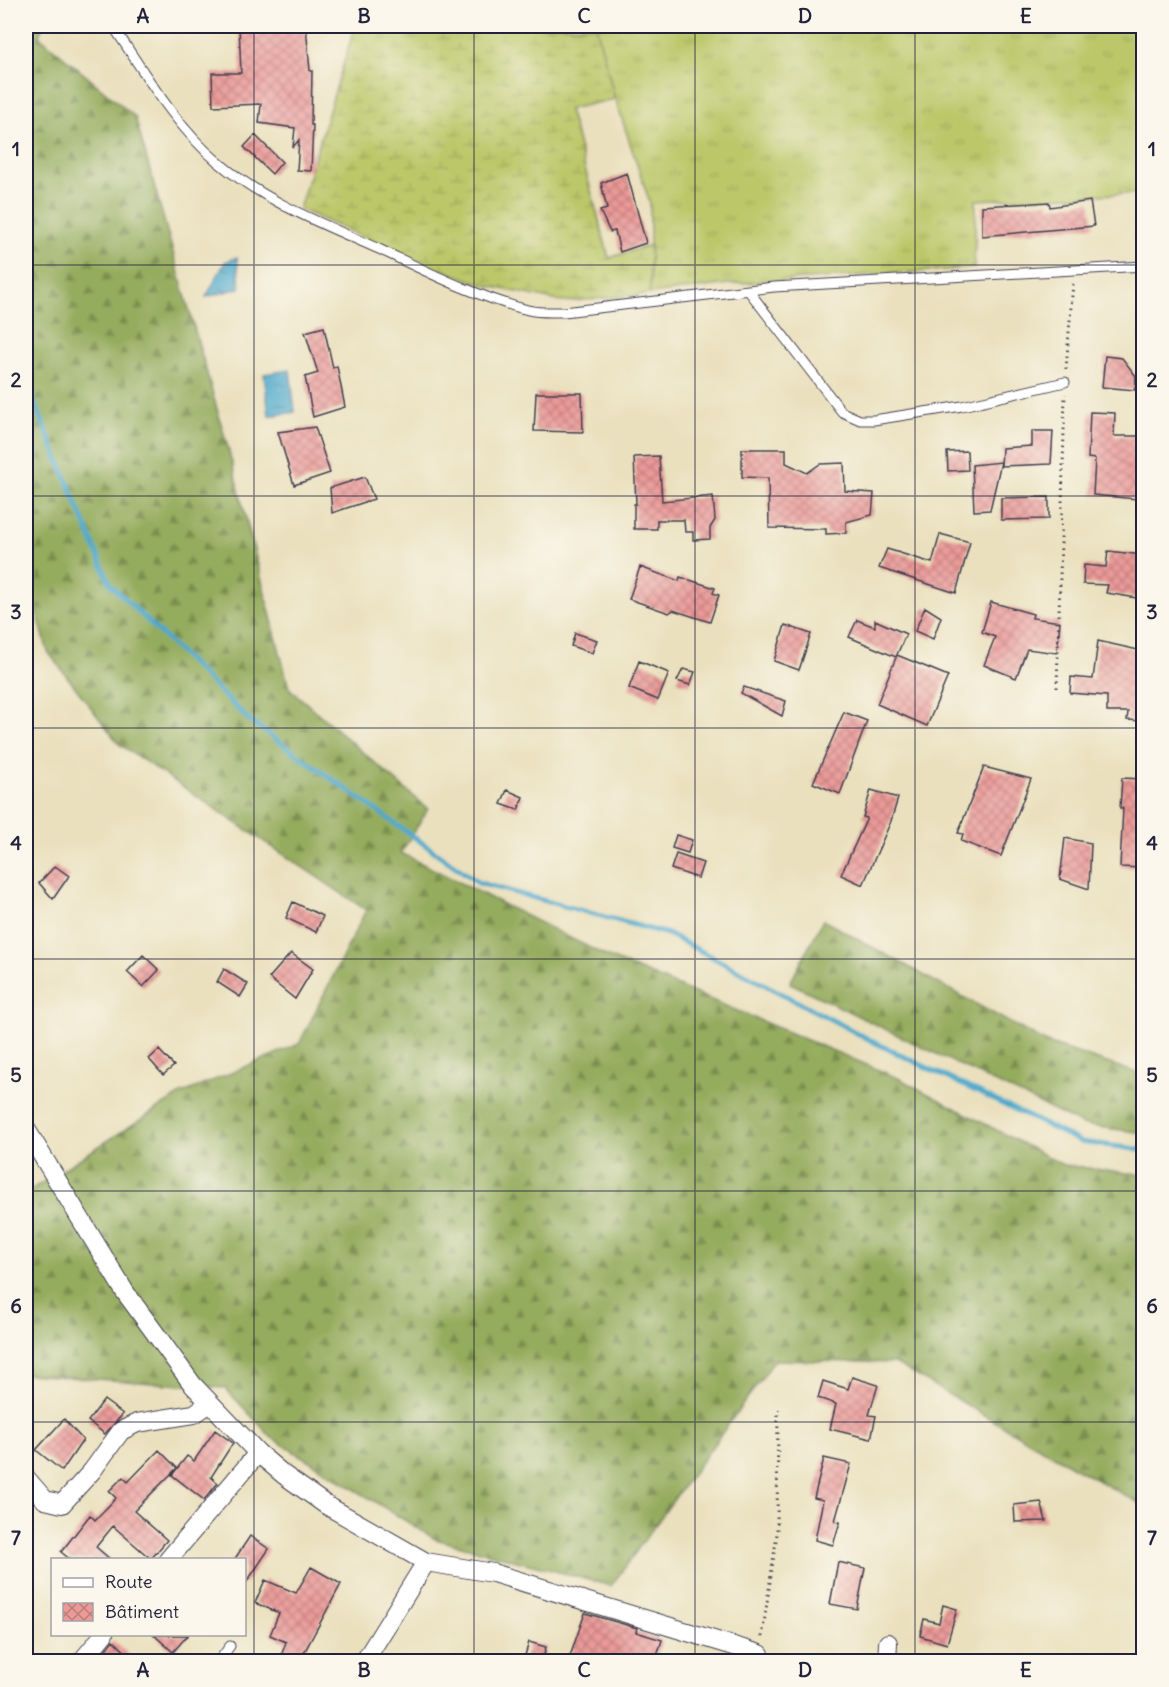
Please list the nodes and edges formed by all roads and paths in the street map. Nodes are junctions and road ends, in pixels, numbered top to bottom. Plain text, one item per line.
1 (113, 26) edge
2 (1143, 266) edge
3 (1074, 269) junction
4 (748, 290) junction
5 (1065, 382) junction
6 (1057, 688) dead end
7 (26, 1129) edge
8 (210, 1403) junction
9 (778, 1409) dead end
10 (258, 1453) junction
11 (26, 1478) edge
12 (170, 1558) edge
13 (426, 1562) junction
14 (103, 1636) edge
15 (230, 1646) dead end
16 (759, 1658) edge
17 (81, 1662) edge
18 (218, 1662) edge
19 (364, 1662) edge

1 - 4 lane
2 - 3 lane
3 - 4 lane
3 - 5 path
4 - 5 lane
5 - 6 path
7 - 8 street
8 - 10 street
8 - 11 street
9 - 16 path
10 - 12 street
10 - 13 street
13 - 16 street
13 - 19 street
14 - 17 street
15 - 18 lane

